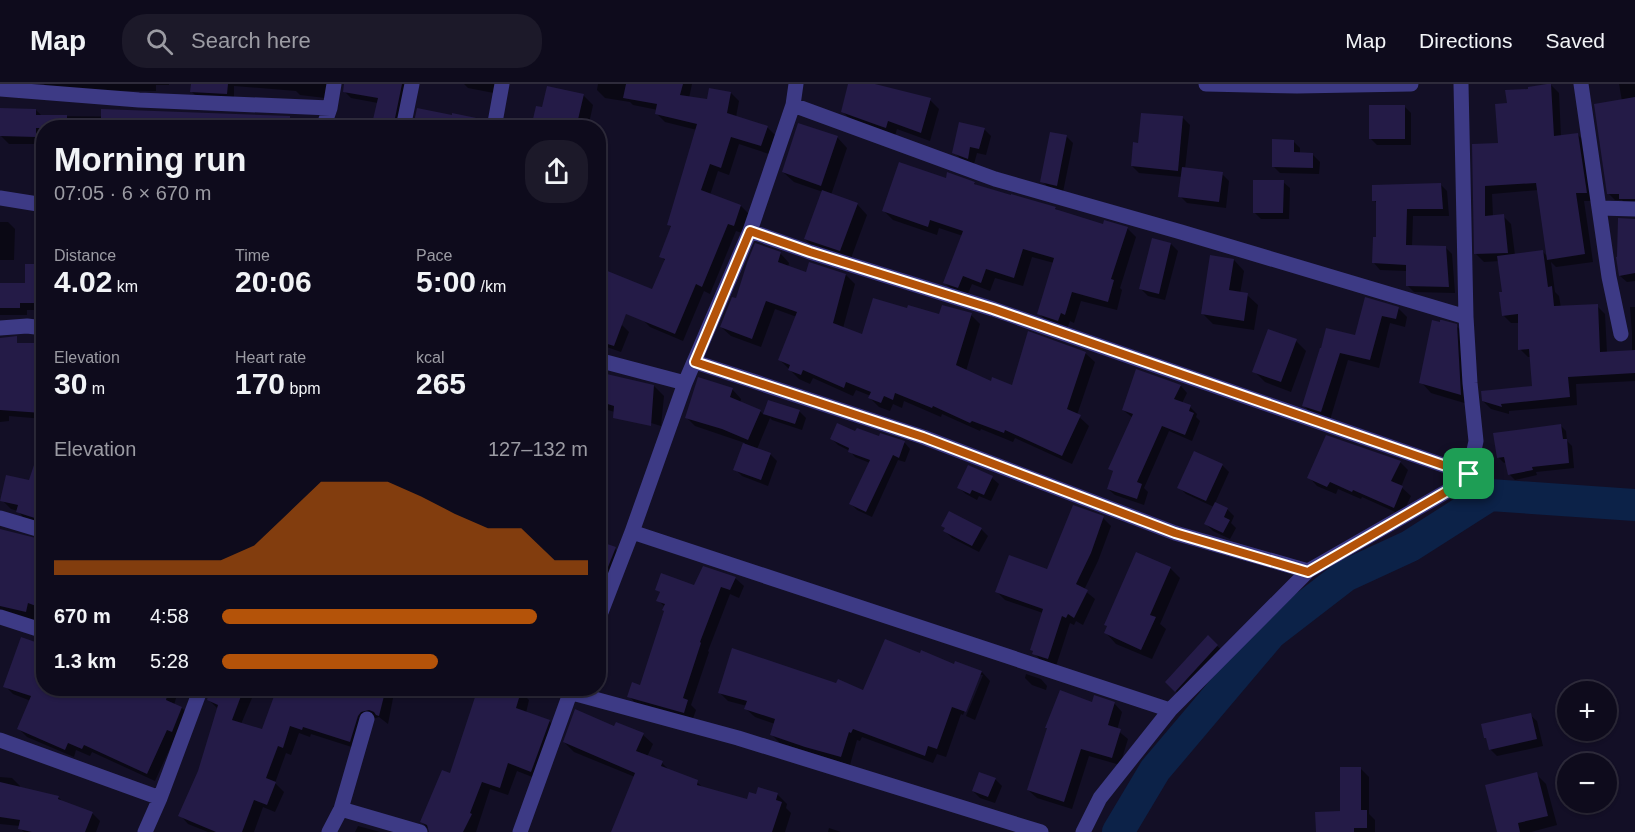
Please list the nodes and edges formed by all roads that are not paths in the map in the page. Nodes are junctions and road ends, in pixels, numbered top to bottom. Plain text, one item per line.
1 (334, 84) edge
2 (412, 84) edge
3 (502, 84) edge
4 (796, 84) edge
5 (1206, 84) edge
6 (1411, 84) edge
7 (1461, 84) edge
8 (1581, 84) edge
9 (1297, 85) edge
10 (0, 89) edge
11 (793, 105) junction
12 (330, 108) junction
13 (326, 120) edge
14 (405, 120) edge
15 (495, 120) edge
16 (0, 198) edge
17 (36, 204) edge
18 (1600, 208) junction
19 (1635, 209) edge
20 (750, 231) junction
21 (1466, 317) junction
22 (36, 327) edge
23 (0, 328) edge
24 (1621, 334) dead end
25 (606, 362) edge
26 (695, 362) junction
27 (685, 383) junction
28 (1469, 474) junction
29 (0, 518) edge
30 (36, 529) edge
31 (632, 532) junction
32 (1308, 572) junction
33 (606, 599) edge
34 (0, 618) edge
35 (36, 629) edge
36 (198, 696) edge
37 (569, 696) edge
38 (589, 696) edge
39 (1170, 710) junction
40 (368, 719) dead end
41 (0, 740) edge
42 (160, 798) junction
43 (341, 809) junction
44 (145, 832) edge
45 (329, 832) edge
46 (420, 832) edge
47 (520, 832) edge
48 (1041, 832) edge
49 (1083, 832) edge

1 - 12 street
2 - 14 street
3 - 15 street
4 - 11 street
5 - 9 street
6 - 9 street
7 - 21 street
8 - 18 street
10 - 12 street
11 - 20 street
11 - 21 street
12 - 13 street
16 - 17 street
18 - 19 street
18 - 24 street
20 - 26 street
20 - 28 street
21 - 28 street
22 - 23 street
25 - 27 street
26 - 27 street
26 - 32 street
27 - 31 street
28 - 32 street
29 - 30 street
31 - 33 street
31 - 39 street
32 - 39 street
34 - 35 street
36 - 42 street
37 - 47 street
38 - 48 street
39 - 49 street
40 - 43 street
41 - 42 street
42 - 44 street
43 - 45 street
43 - 46 street

